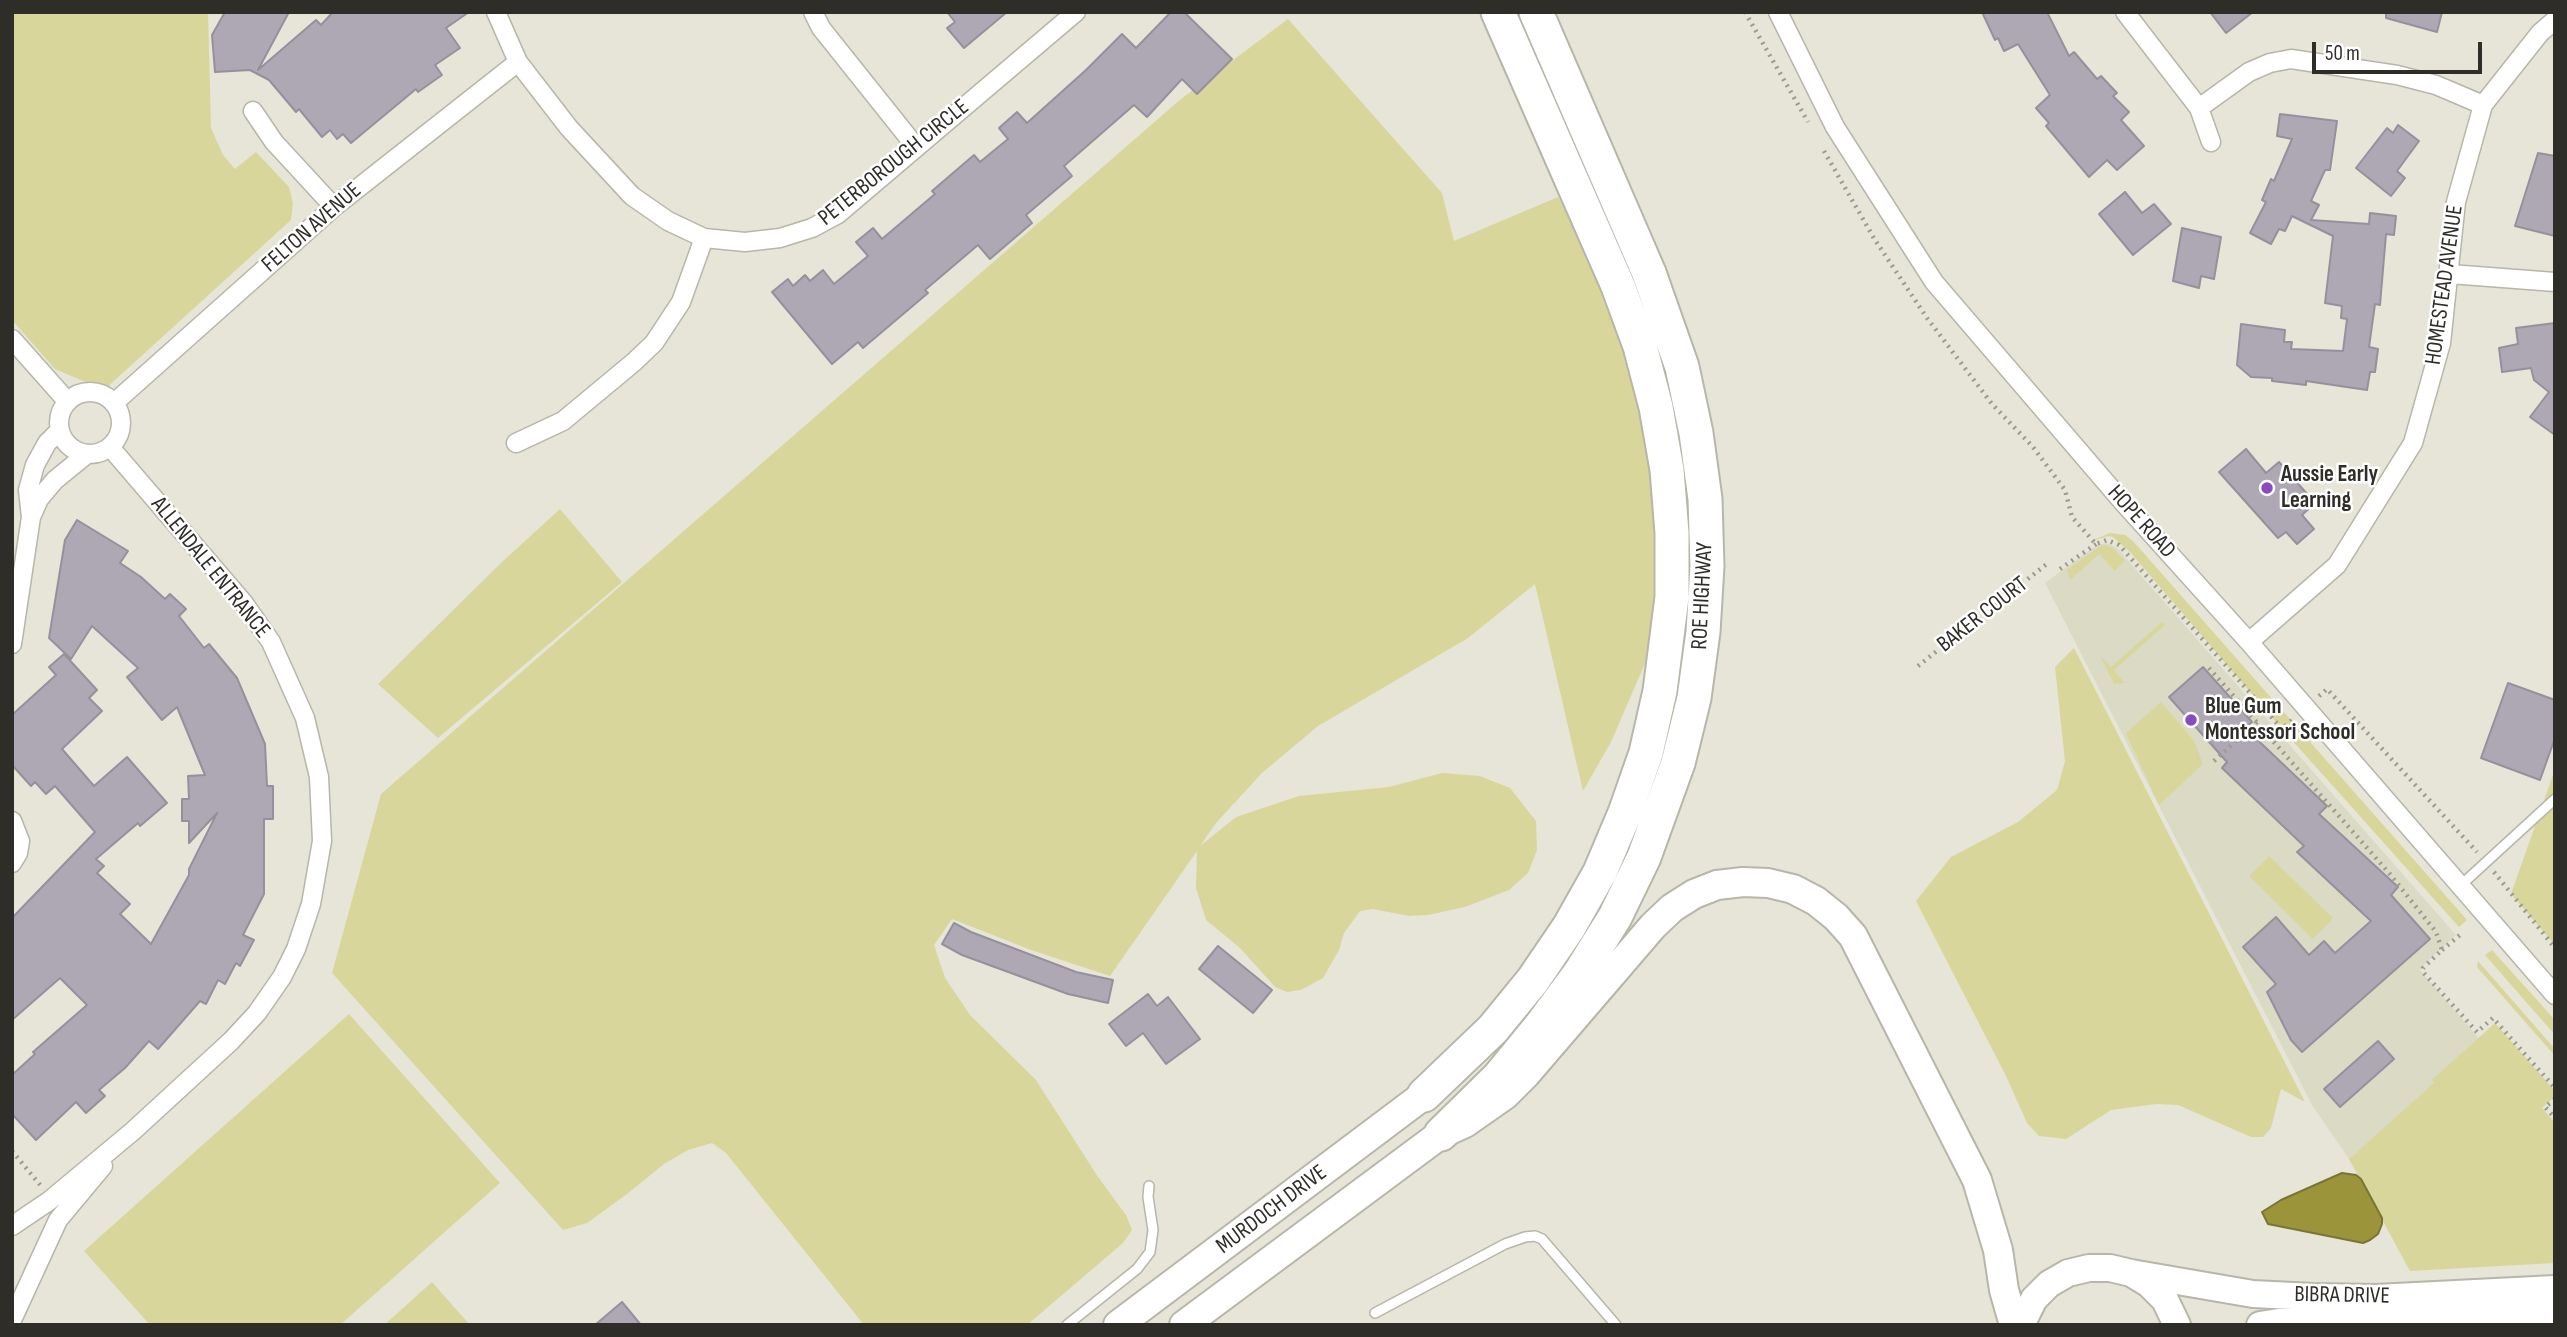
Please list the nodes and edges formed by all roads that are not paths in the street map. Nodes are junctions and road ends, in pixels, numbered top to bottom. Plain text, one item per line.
1 (496, 12) edge
2 (813, 12) edge
3 (1076, 12) edge
4 (1498, 12) edge
5 (1536, 12) edge
6 (1778, 12) edge
7 (2124, 12) edge
8 (2555, 20) edge
9 (517, 62) junction
10 (2483, 105) junction
11 (2199, 108) junction
12 (253, 111) dead end
13 (2211, 142) dead end
14 (916, 147) junction
15 (334, 207) junction
16 (704, 238) junction
17 (2450, 274) junction
18 (2555, 282) edge
19 (12, 339) edge
20 (67, 401) junction
21 (114, 403) junction
22 (60, 431) junction
23 (516, 443) dead end
24 (110, 447) junction
25 (87, 454) junction
26 (31, 516) junction
27 (2249, 642) junction
28 (12, 644) edge
29 (2555, 799) edge
30 (12, 821) edge
31 (12, 863) edge
32 (2460, 886) junction
33 (2555, 995) edge
34 (1424, 1095) joint
35 (133, 1131) junction
36 (1441, 1134) junction
37 (1149, 1186) dead end
38 (12, 1226) edge
39 (2131, 1273) junction
40 (2555, 1289) edge
41 (2555, 1312) edge
42 (1375, 1313) dead end
43 (12, 1323) edge
44 (1067, 1325) edge
45 (1118, 1325) edge
46 (1184, 1325) edge
47 (1616, 1325) edge
48 (2014, 1325) edge
49 (2021, 1325) edge
50 (2177, 1325) edge
51 (2260, 1325) edge

1 - 9 street, PETERBOROUGH CIRCLE
2 - 14 street
3 - 14 street, PETERBOROUGH CIRCLE
4 - 34 highway, ROE HIGHWAY
5 - 36 highway, ROE HIGHWAY
6 - 27 street, HOPE ROAD
7 - 11 street
8 - 10 street, HOMESTEAD AVENUE
9 - 15 street, FELTON AVENUE
9 - 16 street, PETERBOROUGH CIRCLE
10 - 11 street
10 - 17 street, HOMESTEAD AVENUE
11 - 13 street
12 - 15 street
14 - 16 street, PETERBOROUGH CIRCLE
15 - 21 street, FELTON AVENUE
16 - 23 street
17 - 18 street
17 - 27 street, HOMESTEAD AVENUE
19 - 20 street
20 - 21 street
20 - 22 street
21 - 24 street
22 - 25 street
22 - 26 street
24 - 25 street
24 - 35 street, ALLENDALE ENTRANCE
25 - 26 street
26 - 28 street
27 - 32 street, HOPE ROAD
29 - 32 lane
30 - 31 street
32 - 33 street, HOPE ROAD
34 - 45 main road, MURDOCH DRIVE
35 - 38 street, ALLENDALE ENTRANCE
35 - 43 street, ALLENDALE ENTRANCE
36 - 46 main road, MURDOCH DRIVE
36 - 48 main road, MURDOCH DRIVE
37 - 44 lane
39 - 40 street, BIBRA DRIVE
39 - 49 street, BIBRA DRIVE
39 - 50 street
41 - 51 street, BIBRA DRIVE
42 - 47 lane

